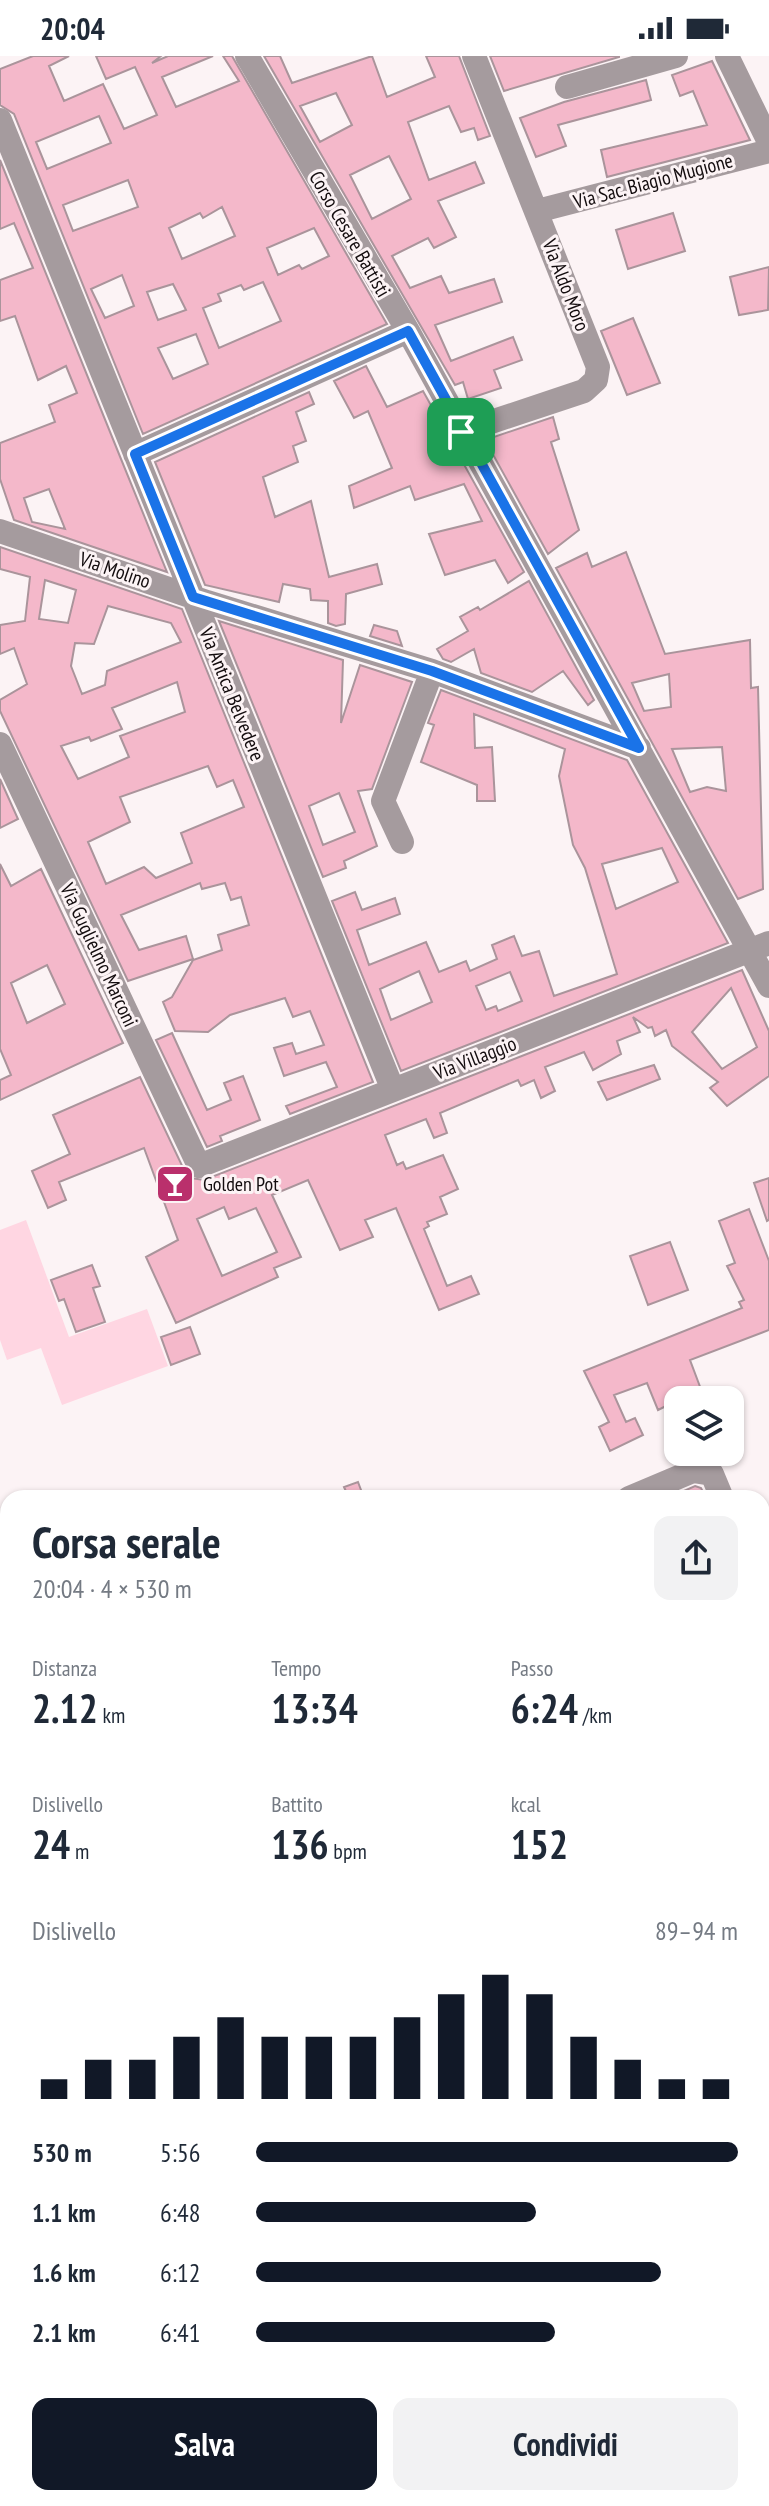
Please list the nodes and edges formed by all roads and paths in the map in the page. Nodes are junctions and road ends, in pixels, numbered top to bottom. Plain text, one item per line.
1 (247, 56) edge
2 (474, 56) edge
3 (676, 56) edge
4 (727, 56) edge
5 (567, 87) dead end
6 (0, 120) edge
7 (769, 142) edge
8 (769, 151) edge
9 (537, 211) junction
10 (408, 331) junction
11 (461, 432) junction
12 (135, 454) junction
13 (0, 531) edge
14 (193, 597) junction
15 (432, 671) junction
16 (0, 744) edge
17 (639, 748) junction
18 (402, 842) dead end
19 (760, 946) edge
20 (769, 986) edge
21 (393, 1090) junction
22 (199, 1166) joint
23 (648, 1490) edge
24 (719, 1490) edge

1 - 10 street, Corso Cesare Battisti
2 - 9 street, Via Aldo Moro
3 - 5 street
4 - 7 street
6 - 12 street, Via Antica Belvedere
8 - 9 street, Via Sac. Biagio Mugione
9 - 11 street, Via Aldo Moro
10 - 11 street, Corso Cesare Battisti
10 - 12 street
11 - 17 street, Corso Cesare Battisti
12 - 14 street, Via Antica Belvedere
13 - 14 street, Via Molino
14 - 15 street, Via Molino
14 - 21 street, Via Antica Belvedere
15 - 17 street, Via Molino
15 - 18 street
16 - 22 street, Via Guglielmo Marconi
17 - 19 street, Corso Cesare Battisti
19 - 20 street, Corso Cesare Battisti
19 - 21 street, Via Villaggio
21 - 22 street, Via Villaggio
23 - 24 street

